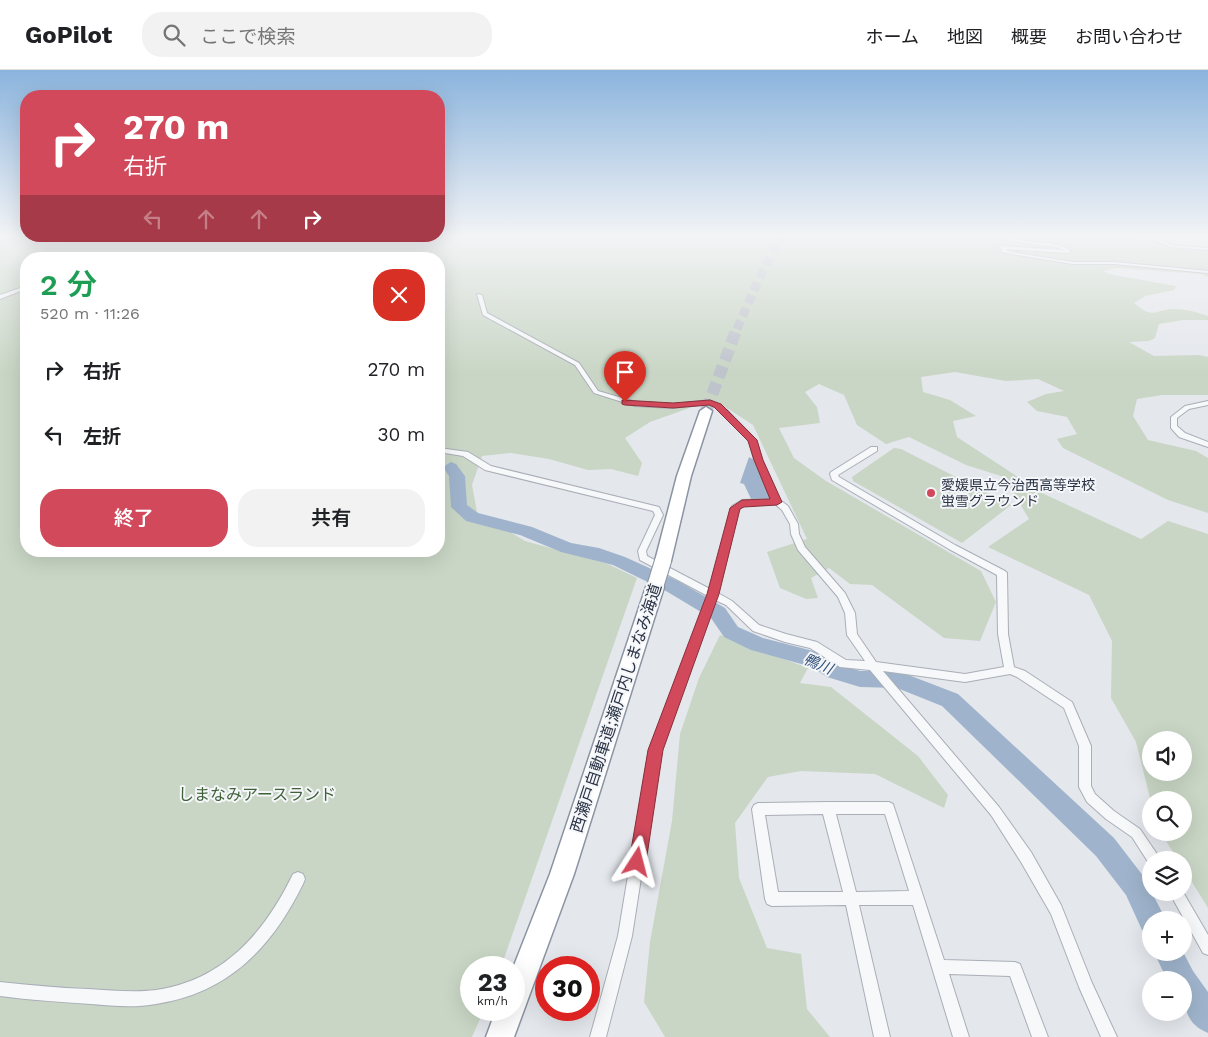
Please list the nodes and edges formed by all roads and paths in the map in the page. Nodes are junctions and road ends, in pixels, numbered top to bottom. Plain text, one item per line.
1 (20, 289) edge
2 (479, 295) dead end
3 (0, 298) edge
4 (1208, 403) edge
5 (706, 411) tunnel mouth
6 (1208, 445) edge
7 (874, 449) dead end
8 (445, 451) edge
9 (777, 502) junction
10 (655, 588) joint
11 (713, 594) junction
12 (874, 667) junction
13 (1010, 670) junction
14 (828, 808) junction
15 (1149, 851) edge
16 (298, 879) dead end
17 (917, 898) junction
18 (851, 899) junction
19 (1180, 901) edge
20 (1208, 948) edge
21 (941, 967) junction
22 (525, 972) edge
23 (0, 989) edge
24 (506, 1021) edge
25 (500, 1037) edge
26 (598, 1037) edge
27 (882, 1037) edge
28 (961, 1037) edge
29 (1040, 1037) edge
30 (1109, 1037) edge

1 - 3 street
2 - 9 street
4 - 6 street
5 - 10 highway, 西瀬戸自動車道;瀬戸内しまなみ海道, bridge
7 - 13 street
8 - 11 street
9 - 11 street
9 - 12 street
10 - 22 highway, 西瀬戸自動車道;瀬戸内しまなみ海道
11 - 12 street
11 - 26 street
12 - 13 street
12 - 30 street
13 - 15 street
14 - 17 street
14 - 18 street
14 - 18 street
16 - 23 street
17 - 18 street
17 - 21 street
18 - 27 street
19 - 20 street
21 - 28 street
21 - 29 street
24 - 25 highway

